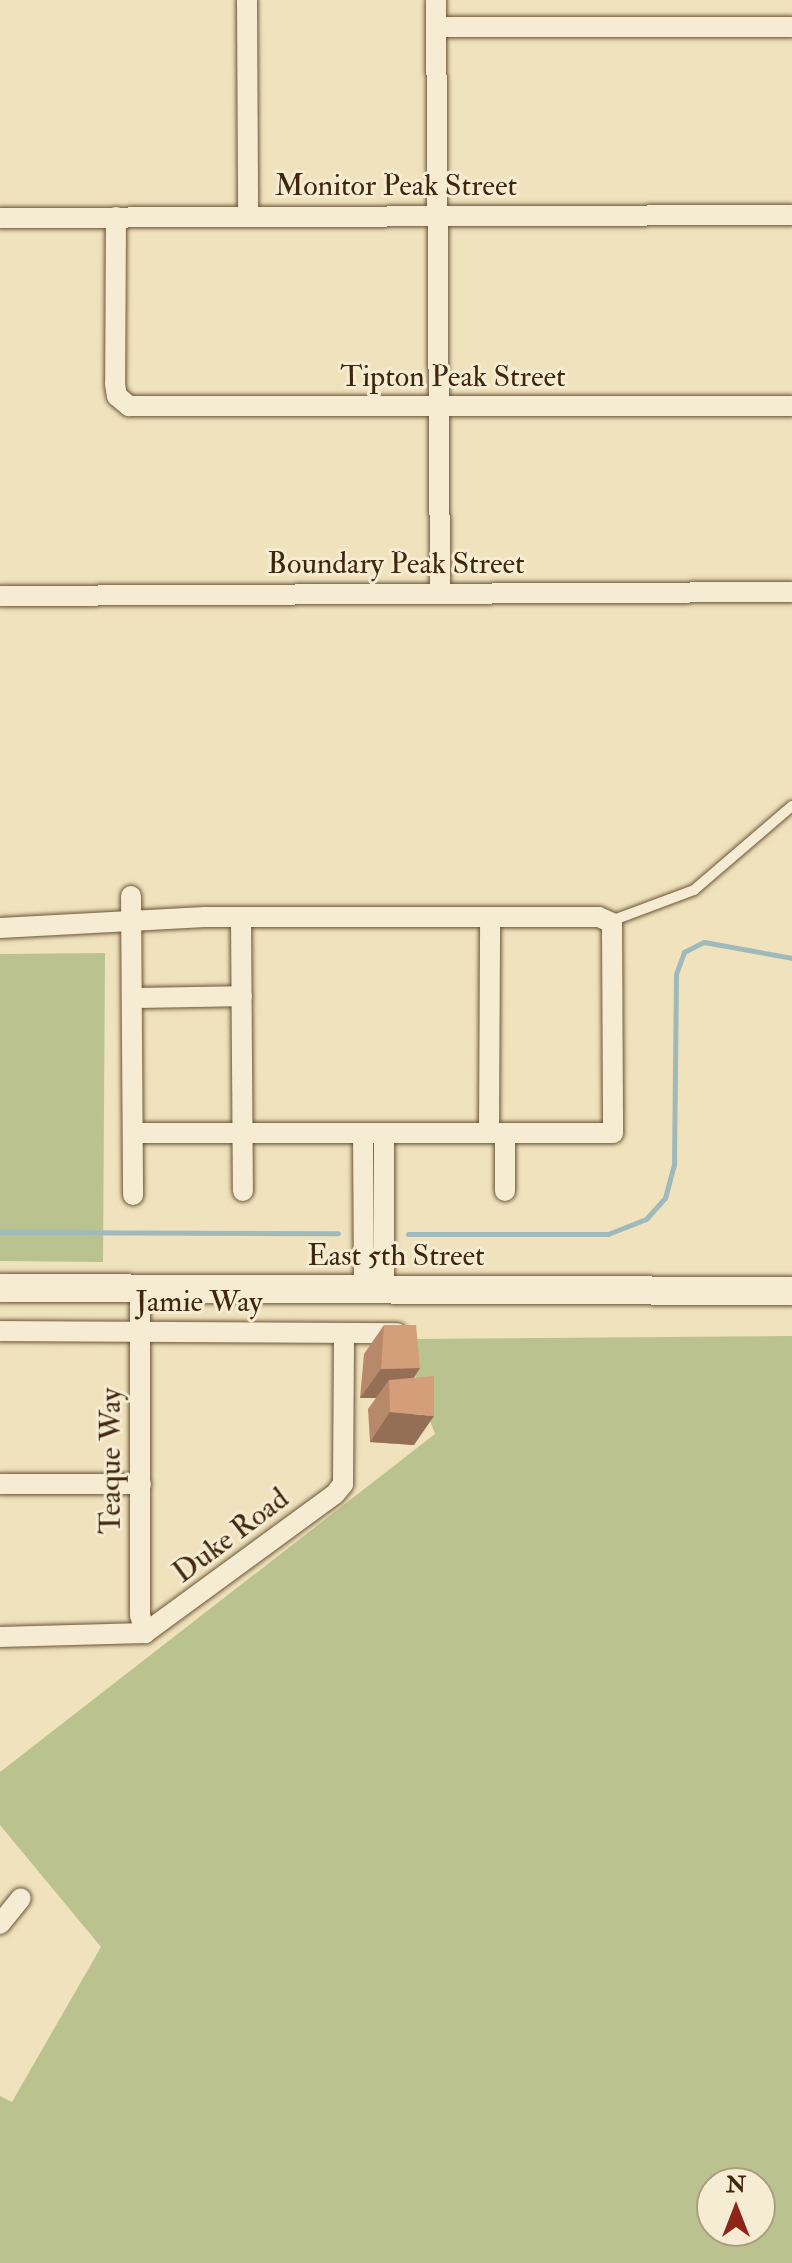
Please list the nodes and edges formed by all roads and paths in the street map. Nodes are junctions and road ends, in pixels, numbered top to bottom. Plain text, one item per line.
1 (247, 0) edge
2 (436, 0) edge
3 (436, 27) junction
4 (792, 27) edge
5 (792, 215) edge
6 (437, 216) junction
7 (116, 217) junction
8 (248, 217) junction
9 (0, 218) edge
10 (438, 406) junction
11 (792, 406) edge
12 (792, 592) edge
13 (440, 594) junction
14 (0, 596) edge
15 (792, 806) edge
16 (131, 896) dead end
17 (241, 917) junction
18 (490, 917) junction
19 (131, 920) junction
20 (611, 921) junction
21 (0, 928) edge
22 (242, 996) junction
23 (132, 998) junction
24 (133, 1133) junction
25 (243, 1133) junction
26 (373, 1133) junction
27 (497, 1133) junction
28 (243, 1191) dead end
29 (505, 1191) dead end
30 (133, 1195) dead end
31 (0, 1288) edge
32 (140, 1289) junction
33 (374, 1290) junction
34 (792, 1291) edge
35 (0, 1331) edge
36 (140, 1332) junction
37 (344, 1333) junction
38 (397, 1333) edge
39 (0, 1484) edge
40 (141, 1484) junction
41 (145, 1633) junction
42 (0, 1637) edge
43 (21, 1898) dead end
44 (0, 1924) edge

1 - 8 street
2 - 3 street
3 - 4 street
3 - 6 street
5 - 6 street, Monitor Peak Street
6 - 8 street, Monitor Peak Street
6 - 10 street
7 - 8 street, Monitor Peak Street
7 - 9 street, Monitor Peak Street
7 - 10 street, Tipton Peak Street
10 - 11 street, Tipton Peak Street
10 - 13 street
12 - 13 street, Boundary Peak Street
13 - 14 street, Boundary Peak Street
15 - 20 lane
16 - 19 street
17 - 18 street
17 - 19 street
17 - 22 street
18 - 20 street
18 - 27 street
19 - 21 street
19 - 23 street
20 - 27 street
22 - 23 street
22 - 25 street
23 - 24 street
24 - 25 street
24 - 30 street
25 - 26 street
25 - 28 street
26 - 27 street
26 - 33 street
27 - 29 street
31 - 32 main road, East 5th Street
32 - 33 main road, East 5th Street
32 - 36 street, Teaque Way
33 - 34 main road, East 5th Street
35 - 36 street, Jamie Way
36 - 37 street, Jamie Way
36 - 40 street, Teaque Way
37 - 38 street, Jamie Way
37 - 41 street, Duke Road
39 - 40 street
40 - 41 street, Teaque Way
41 - 42 street, Duke Road
43 - 44 street

